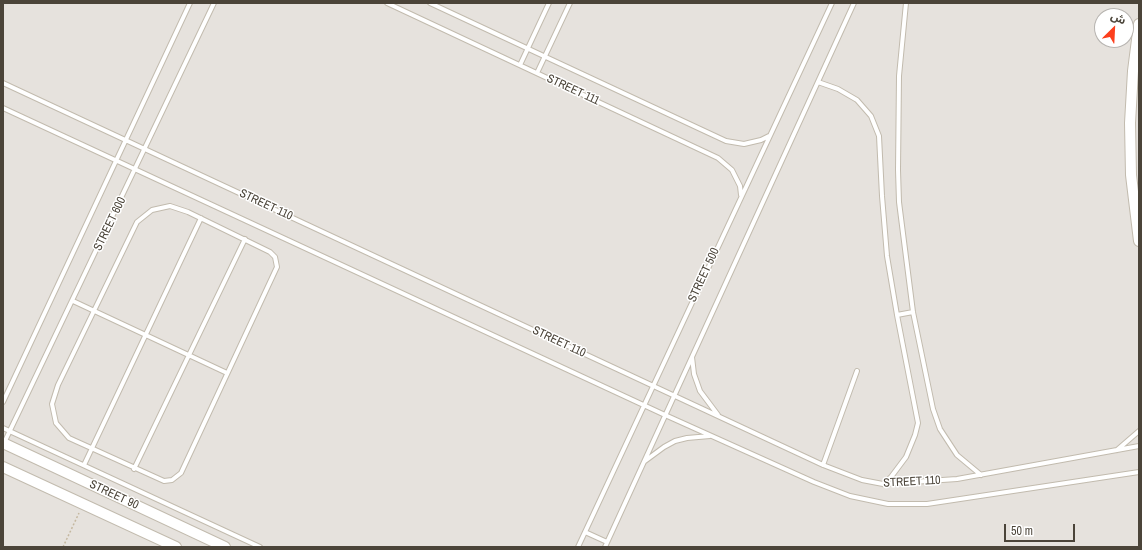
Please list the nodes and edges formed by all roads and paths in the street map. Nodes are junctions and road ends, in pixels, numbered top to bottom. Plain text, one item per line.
1 (190, 3) edge
2 (214, 3) edge
3 (387, 3) edge
4 (430, 3) edge
5 (549, 3) edge
6 (570, 3) edge
7 (832, 3) edge
8 (854, 3) edge
9 (906, 3) edge
10 (1139, 24) edge
11 (528, 49) junction
12 (545, 56) junction
13 (520, 65) junction
14 (537, 73) junction
15 (818, 82) junction
16 (3, 83) edge
17 (3, 108) edge
18 (770, 136) junction
19 (127, 140) junction
20 (146, 149) junction
21 (117, 161) junction
22 (136, 169) junction
23 (741, 195) junction
24 (201, 218) junction
25 (245, 239) junction
26 (1139, 241) edge
27 (73, 301) junction
28 (93, 310) junction
29 (913, 312) junction
30 (896, 315) junction
31 (147, 335) junction
32 (189, 355) junction
33 (692, 355) junction
34 (857, 371) dead end
35 (227, 372) junction
36 (653, 386) junction
37 (674, 396) junction
38 (3, 402) edge
39 (644, 405) junction
40 (665, 415) junction
41 (723, 419) junction
42 (3, 428) edge
43 (11, 431) junction
44 (1139, 431) edge
45 (713, 436) junction
46 (4, 443) edge
47 (1139, 446) edge
48 (92, 449) junction
49 (1116, 450) junction
50 (644, 462) junction
51 (822, 465) junction
52 (84, 466) junction
53 (3, 467) edge
54 (134, 469) junction
55 (1139, 472) edge
56 (981, 475) junction
57 (883, 484) junction
58 (83, 504) junction
59 (585, 532) junction
60 (606, 545) edge
61 (63, 547) edge
62 (176, 547) edge
63 (225, 547) edge
64 (260, 547) edge
65 (578, 547) edge

1 - 19 lane, STREET 600
2 - 20 lane, STREET 600
3 - 13 lane, STREET 111
4 - 11 lane, STREET 111
5 - 11 lane
6 - 12 lane
7 - 18 lane, STREET 500
8 - 15 lane, STREET 500
9 - 29 lane
10 - 26 street
11 - 12 lane, STREET 111
11 - 13 lane
12 - 14 lane
12 - 18 lane, STREET 111
13 - 14 lane, STREET 111
14 - 23 lane, STREET 111
15 - 30 lane
15 - 33 lane, STREET 500
16 - 19 lane, STREET 110
17 - 21 lane, STREET 110
18 - 23 lane, STREET 500
19 - 20 lane, STREET 110
19 - 21 lane, STREET 600
20 - 22 lane, STREET 600
20 - 36 lane, STREET 110
21 - 22 lane, STREET 110
21 - 38 lane, STREET 600
22 - 27 lane, STREET 600
22 - 39 lane, STREET 110
23 - 36 lane, STREET 500
24 - 25 lane
24 - 28 lane
24 - 31 lane
25 - 32 lane
25 - 35 lane
27 - 28 lane
27 - 43 lane, STREET 600
28 - 31 lane
28 - 48 lane
29 - 30 lane
29 - 56 lane
30 - 57 lane
31 - 32 lane
31 - 48 lane
32 - 35 lane
32 - 54 lane
33 - 37 lane, STREET 500
33 - 41 lane
34 - 51 lane
35 - 54 lane
36 - 37 lane, STREET 110
36 - 39 lane, STREET 500
37 - 40 lane, STREET 500
37 - 41 lane, STREET 110
39 - 40 lane, STREET 110
39 - 59 lane, STREET 500
40 - 45 lane, STREET 110
40 - 50 lane, STREET 500
41 - 51 lane, STREET 110
42 - 43 lane
43 - 46 lane, STREET 600
43 - 52 lane
44 - 49 lane
45 - 50 lane
45 - 55 lane, STREET 110
46 - 63 street, STREET 90
47 - 49 lane, STREET 110
48 - 52 lane
48 - 54 lane
49 - 56 lane, STREET 110
50 - 60 lane, STREET 500
51 - 57 lane, STREET 110
52 - 64 lane
53 - 58 street, STREET 90
56 - 57 lane, STREET 110
58 - 61 path
58 - 62 street, STREET 90
59 - 60 lane
59 - 65 lane, STREET 500

